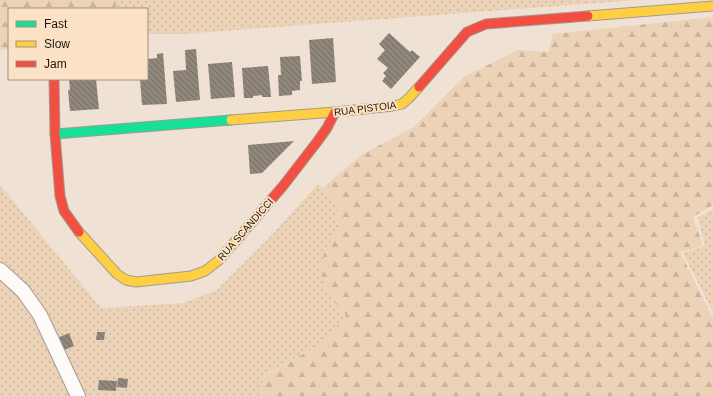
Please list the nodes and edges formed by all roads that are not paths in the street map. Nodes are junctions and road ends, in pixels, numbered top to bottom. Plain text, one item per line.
1 (713, 6) edge
2 (54, 80) edge
3 (336, 112) junction
4 (55, 134) junction
5 (0, 270) edge
6 (78, 396) edge

1 - 3 street, RUA PISTOIA
2 - 4 street, RUA SCANDICCI
3 - 4 street, RUA PISTOIA
3 - 4 street, RUA SCANDICCI
5 - 6 street

